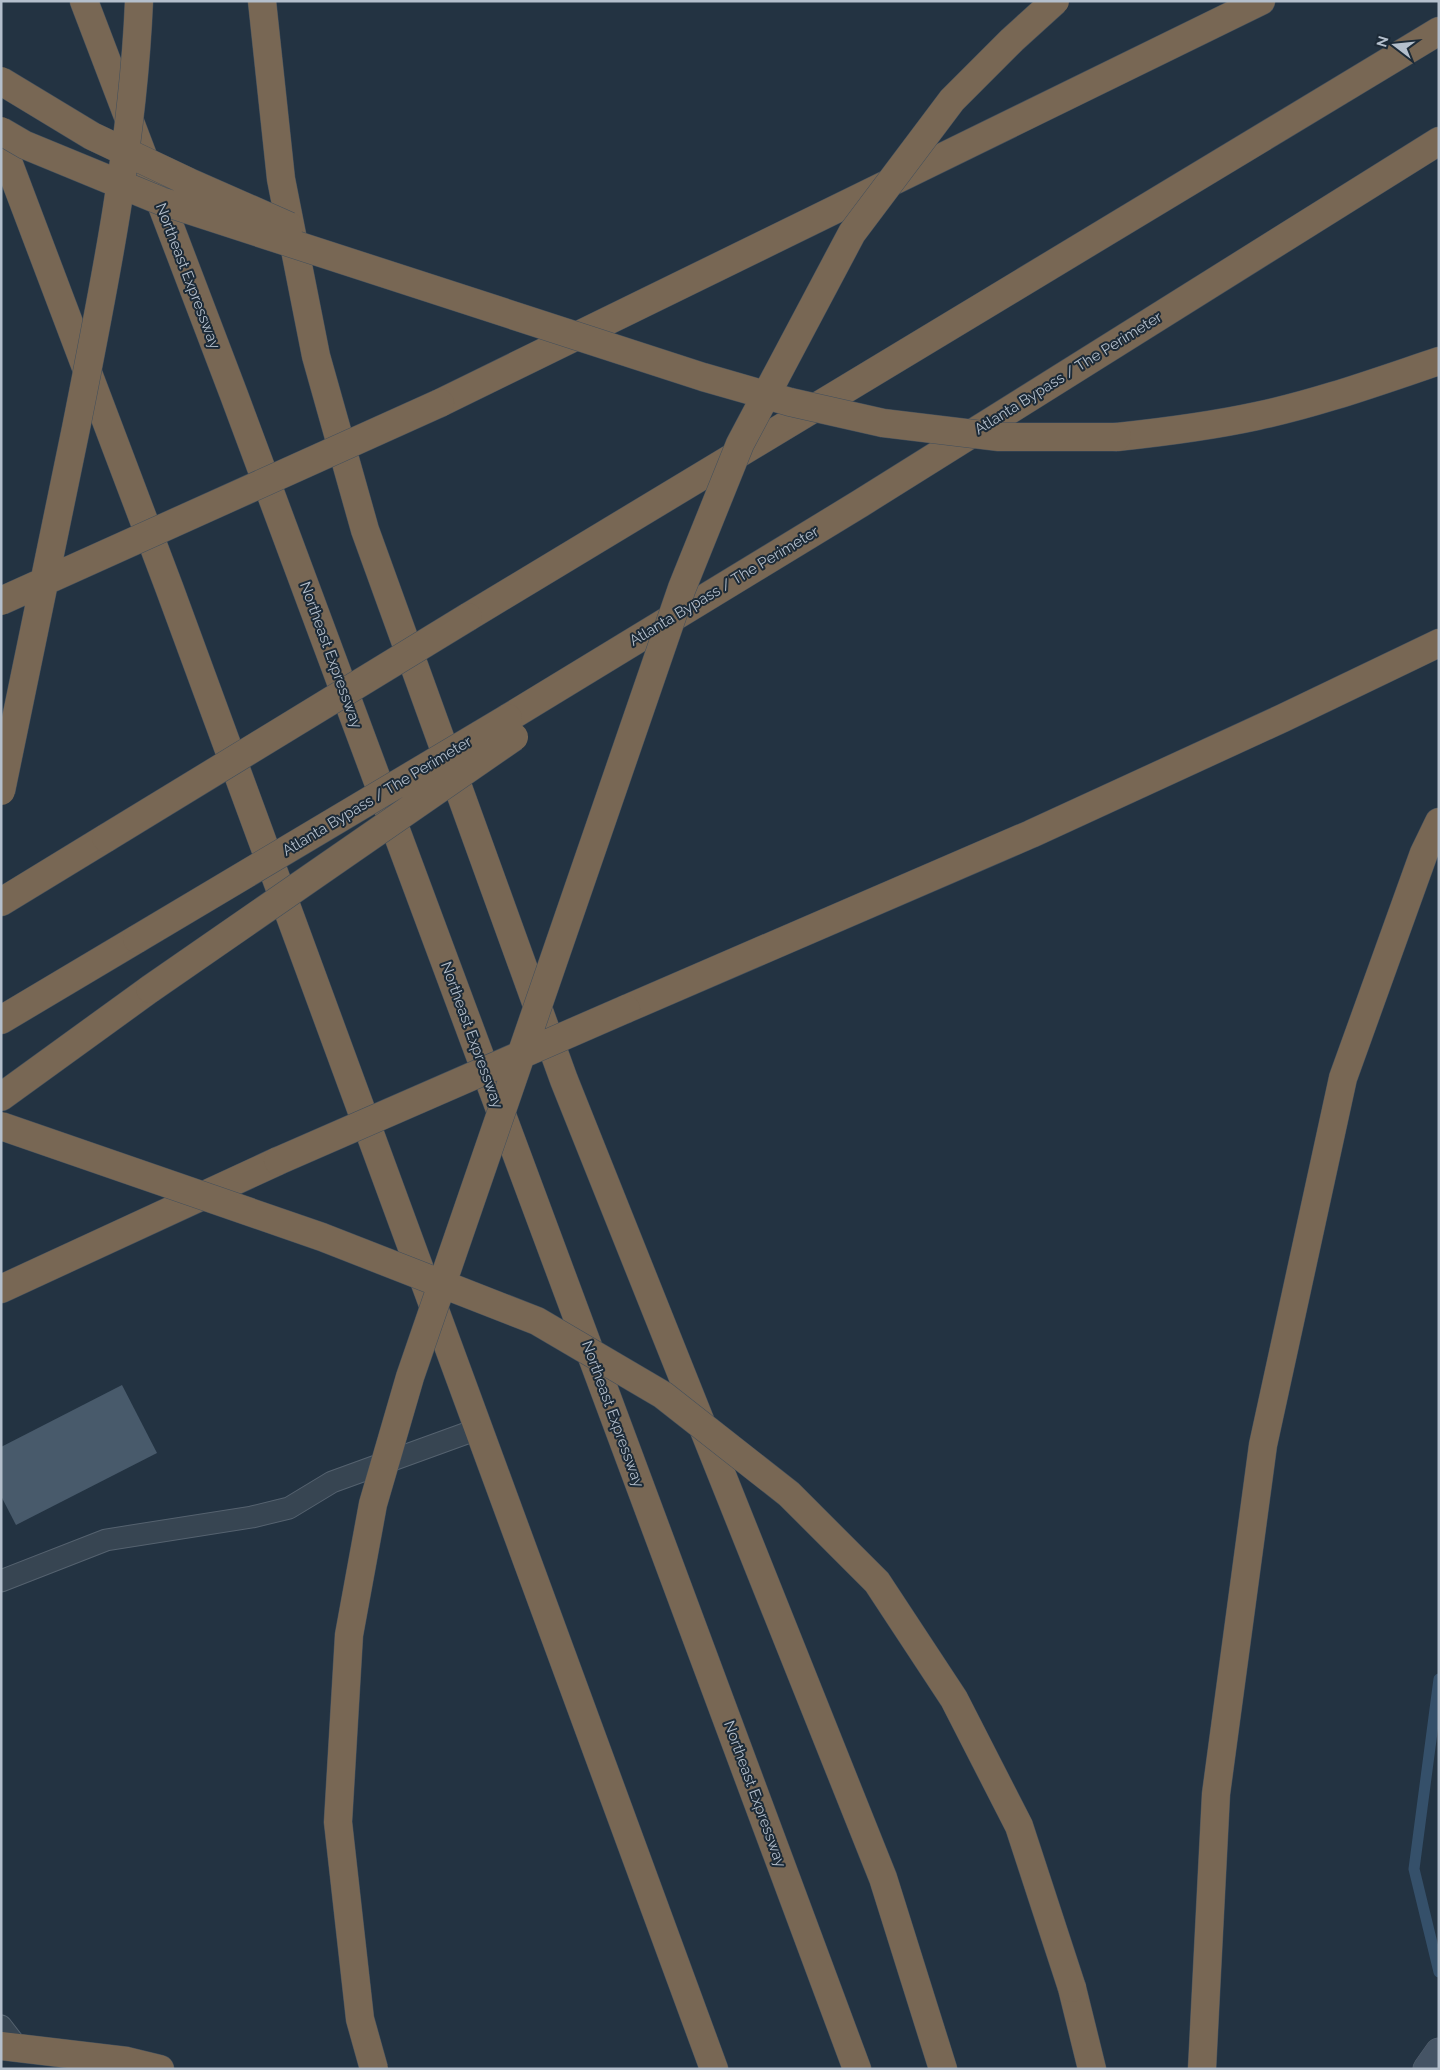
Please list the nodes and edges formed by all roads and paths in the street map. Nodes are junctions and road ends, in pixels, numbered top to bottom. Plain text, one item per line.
1 (84, 1) edge
2 (139, 1) edge
3 (262, 1) edge
4 (1055, 1) edge
5 (1261, 1) edge
6 (1439, 31) edge
7 (1, 81) edge
8 (1, 131) edge
9 (1439, 141) edge
10 (1, 143) edge
11 (500, 310) junction
12 (1439, 361) edge
13 (1, 601) edge
14 (1439, 644) edge
15 (511, 727) junction
16 (1, 791) edge
17 (1439, 822) edge
18 (1, 902) edge
19 (1, 1020) edge
20 (1, 1097) edge
21 (1, 1126) edge
22 (1, 1289) edge
23 (478, 1429) junction
24 (1, 1581) edge
25 (1, 2026) edge
26 (10, 2047) edge
27 (1439, 2052) edge
28 (160, 2069) edge
29 (374, 2069) edge
30 (714, 2069) edge
31 (858, 2069) edge
32 (943, 2069) edge
33 (1092, 2069) edge
34 (1202, 2069) edge
35 (1427, 2069) edge

1 - 31 highway, Northeast Expressway
2 - 16 highway, bridge
3 - 32 highway
4 - 29 highway, bridge
5 - 13 highway, bridge
6 - 18 highway, bridge
7 - 11 highway, bridge
8 - 11 highway, bridge
9 - 15 highway, Atlanta Bypass / The Perimeter
10 - 23 highway
11 - 12 highway, bridge
14 - 22 highway, bridge
15 - 19 highway, Atlanta Bypass / The Perimeter, bridge
15 - 20 highway, bridge
17 - 34 highway
21 - 33 highway, bridge
23 - 24 lane
23 - 30 highway
25 - 26 lane
26 - 28 highway
27 - 35 street

